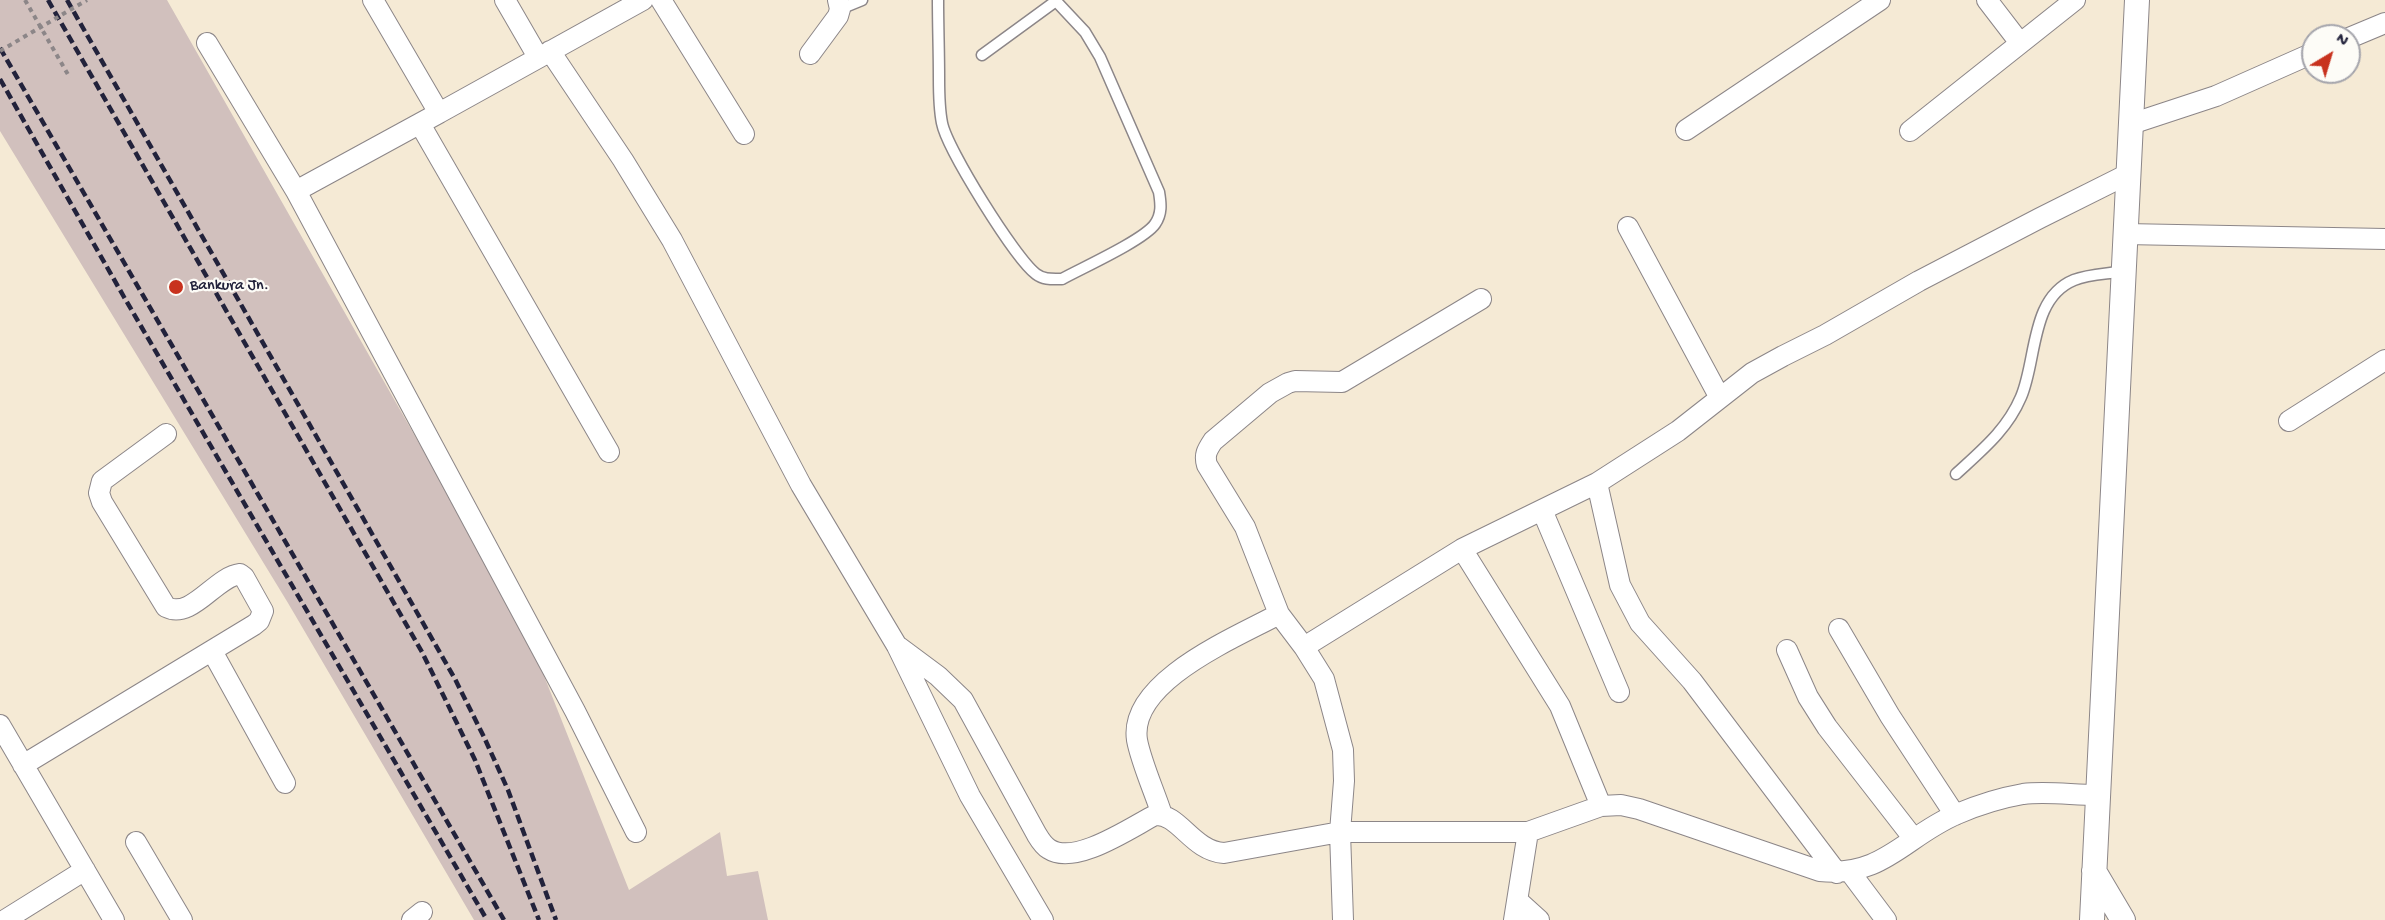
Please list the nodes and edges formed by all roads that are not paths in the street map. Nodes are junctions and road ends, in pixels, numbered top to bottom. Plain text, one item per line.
1 (373, 0) edge
2 (506, 0) edge
3 (643, 0) edge
4 (661, 0) edge
5 (862, 0) edge
6 (938, 0) edge
7 (1880, 0) edge
8 (1986, 0) edge
9 (2074, 0) edge
10 (2137, 0) edge
11 (1056, 1) edge
12 (839, 4) edge
13 (2385, 23) edge
14 (2361, 33) edge
15 (207, 43) dead end
16 (2020, 43) junction
17 (544, 54) junction
18 (810, 54) dead end
19 (982, 55) dead end
20 (2301, 58) edge
21 (439, 113) junction
22 (420, 124) junction
23 (2132, 124) junction
24 (1686, 130) dead end
25 (1910, 131) dead end
26 (744, 134) dead end
27 (2128, 174) junction
28 (296, 191) junction
29 (1628, 227) dead end
30 (2125, 234) junction
31 (2385, 239) edge
32 (2124, 271) junction
33 (1481, 299) dead end
34 (2385, 360) edge
35 (1719, 398) junction
36 (2289, 422) dead end
37 (166, 434) dead end
38 (609, 452) dead end
39 (1956, 474) dead end
40 (1597, 483) junction
41 (1542, 510) junction
42 (1462, 549) junction
43 (1279, 614) junction
44 (1839, 628) dead end
45 (897, 646) junction
46 (1304, 647) junction
47 (1787, 650) dead end
48 (212, 651) junction
49 (1620, 692) dead end
50 (0, 725) edge
51 (23, 765) junction
52 (285, 783) dead end
53 (2097, 795) junction
54 (1601, 806) junction
55 (1162, 815) junction
56 (1955, 815) junction
57 (636, 832) dead end
58 (1340, 832) junction
59 (1528, 832) junction
60 (1914, 839) junction
61 (136, 842) dead end
62 (85, 870) junction
63 (1844, 872) junction
64 (2094, 872) junction
65 (1516, 911) edge
66 (5, 920) edge
67 (114, 920) edge
68 (182, 920) edge
69 (1043, 920) edge
70 (1343, 920) edge
71 (1539, 920) edge
72 (1886, 920) edge
73 (2092, 920) edge
74 (2123, 920) edge

1 - 21 street
2 - 17 street
3 - 17 street
4 - 26 street
5 - 12 lane
6 - 11 lane
7 - 24 street
8 - 16 street
9 - 16 street
10 - 23 street
11 - 19 lane
12 - 18 street
13 - 14 street
15 - 28 street
16 - 25 street
17 - 21 street
17 - 45 street
20 - 23 street
21 - 22 street
22 - 28 street
22 - 38 street
23 - 27 street
27 - 30 street
27 - 35 street
28 - 57 street
29 - 35 street
30 - 31 street
30 - 32 street
32 - 39 lane
32 - 53 street
33 - 43 street
34 - 36 street
35 - 40 street
37 - 48 street
40 - 41 street
40 - 63 street
41 - 42 street
41 - 49 street
42 - 46 street
42 - 54 street
43 - 46 street
43 - 55 street
44 - 56 street
45 - 55 street
45 - 69 street
46 - 58 street
47 - 60 street
48 - 51 street
48 - 52 street
50 - 51 street
51 - 62 street
53 - 56 street
53 - 64 street
54 - 59 street
54 - 63 street
55 - 58 street
56 - 60 street
58 - 59 street
58 - 70 street
59 - 65 street
60 - 63 street
61 - 68 street
62 - 66 street
62 - 67 street
63 - 72 street
64 - 73 street
64 - 74 street
65 - 71 street

